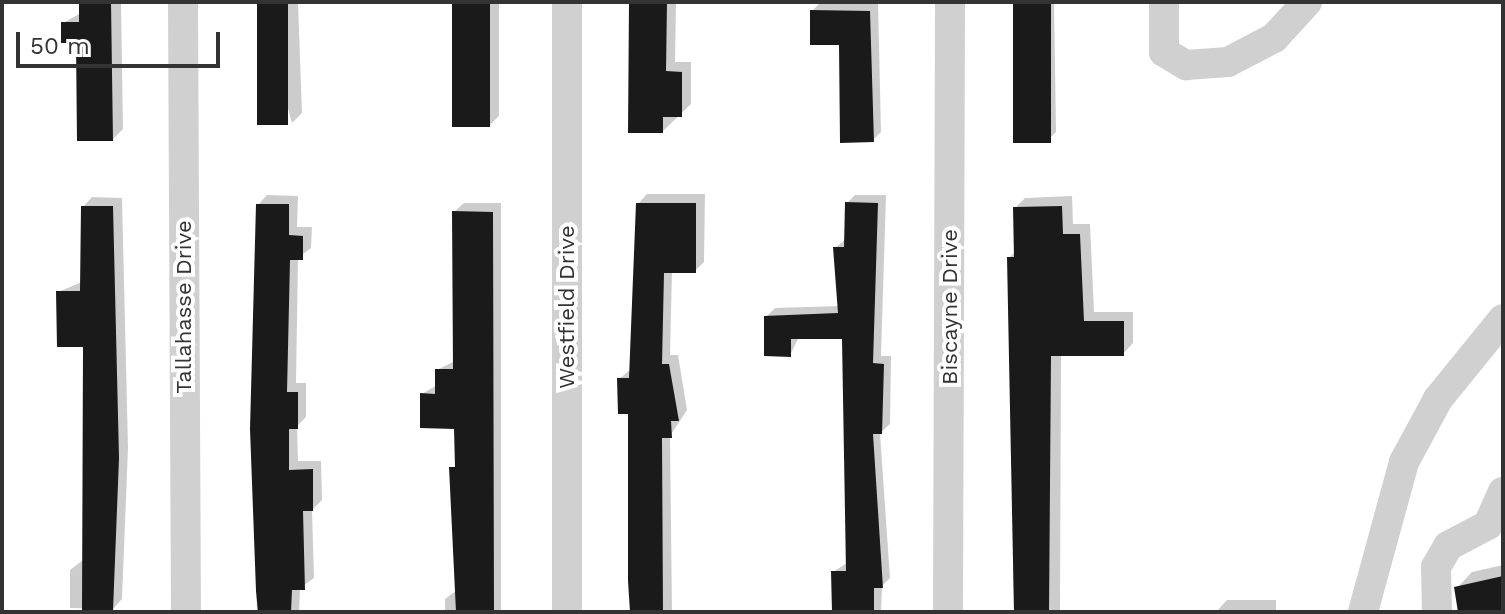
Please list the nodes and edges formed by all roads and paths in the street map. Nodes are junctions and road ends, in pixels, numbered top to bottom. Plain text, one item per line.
1 (183, 2) edge
2 (567, 2) edge
3 (950, 2) edge
4 (1164, 2) edge
5 (1307, 2) edge
6 (1503, 319) edge
7 (1503, 492) edge
8 (186, 612) edge
9 (567, 612) edge
10 (948, 612) edge
11 (1363, 612) edge
12 (1437, 612) edge

1 - 8 street, Tallahasse Drive
2 - 9 street, Westfield Drive
3 - 10 street, Biscayne Drive
4 - 5 street
6 - 11 street
7 - 12 street

